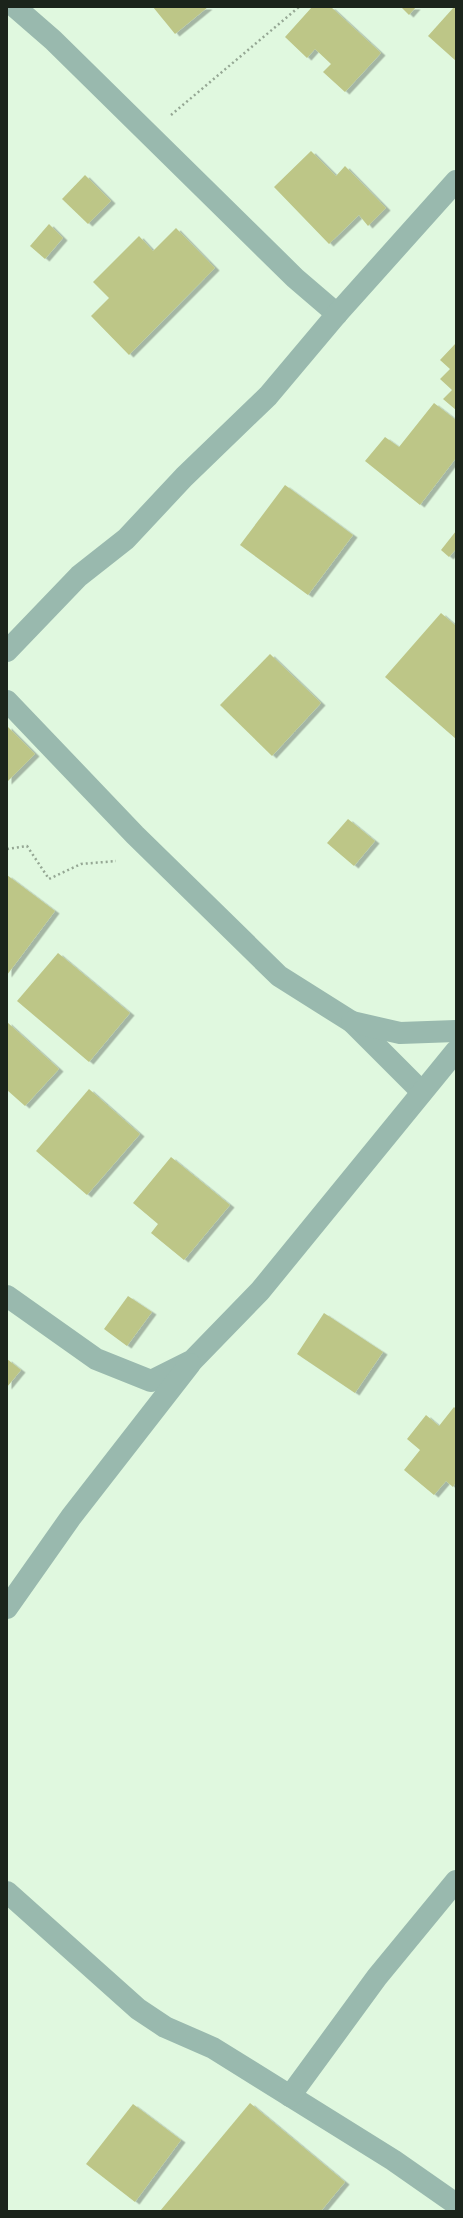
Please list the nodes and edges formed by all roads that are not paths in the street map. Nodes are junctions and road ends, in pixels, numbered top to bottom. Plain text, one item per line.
1 (15, 7) edge
2 (456, 181) edge
3 (337, 314) junction
4 (7, 652) edge
5 (7, 701) edge
6 (352, 1022) junction
7 (456, 1031) edge
8 (456, 1051) edge
9 (422, 1092) junction
10 (7, 1296) edge
11 (193, 1360) junction
12 (7, 1608) edge
13 (456, 1881) edge
14 (7, 1892) edge
15 (290, 2096) junction
16 (456, 2204) edge

1 - 3 street
2 - 3 street
3 - 4 street
5 - 6 street
6 - 7 street
6 - 9 street
8 - 9 street
9 - 11 street
10 - 11 street
11 - 12 street
13 - 15 street
14 - 15 street
15 - 16 street

